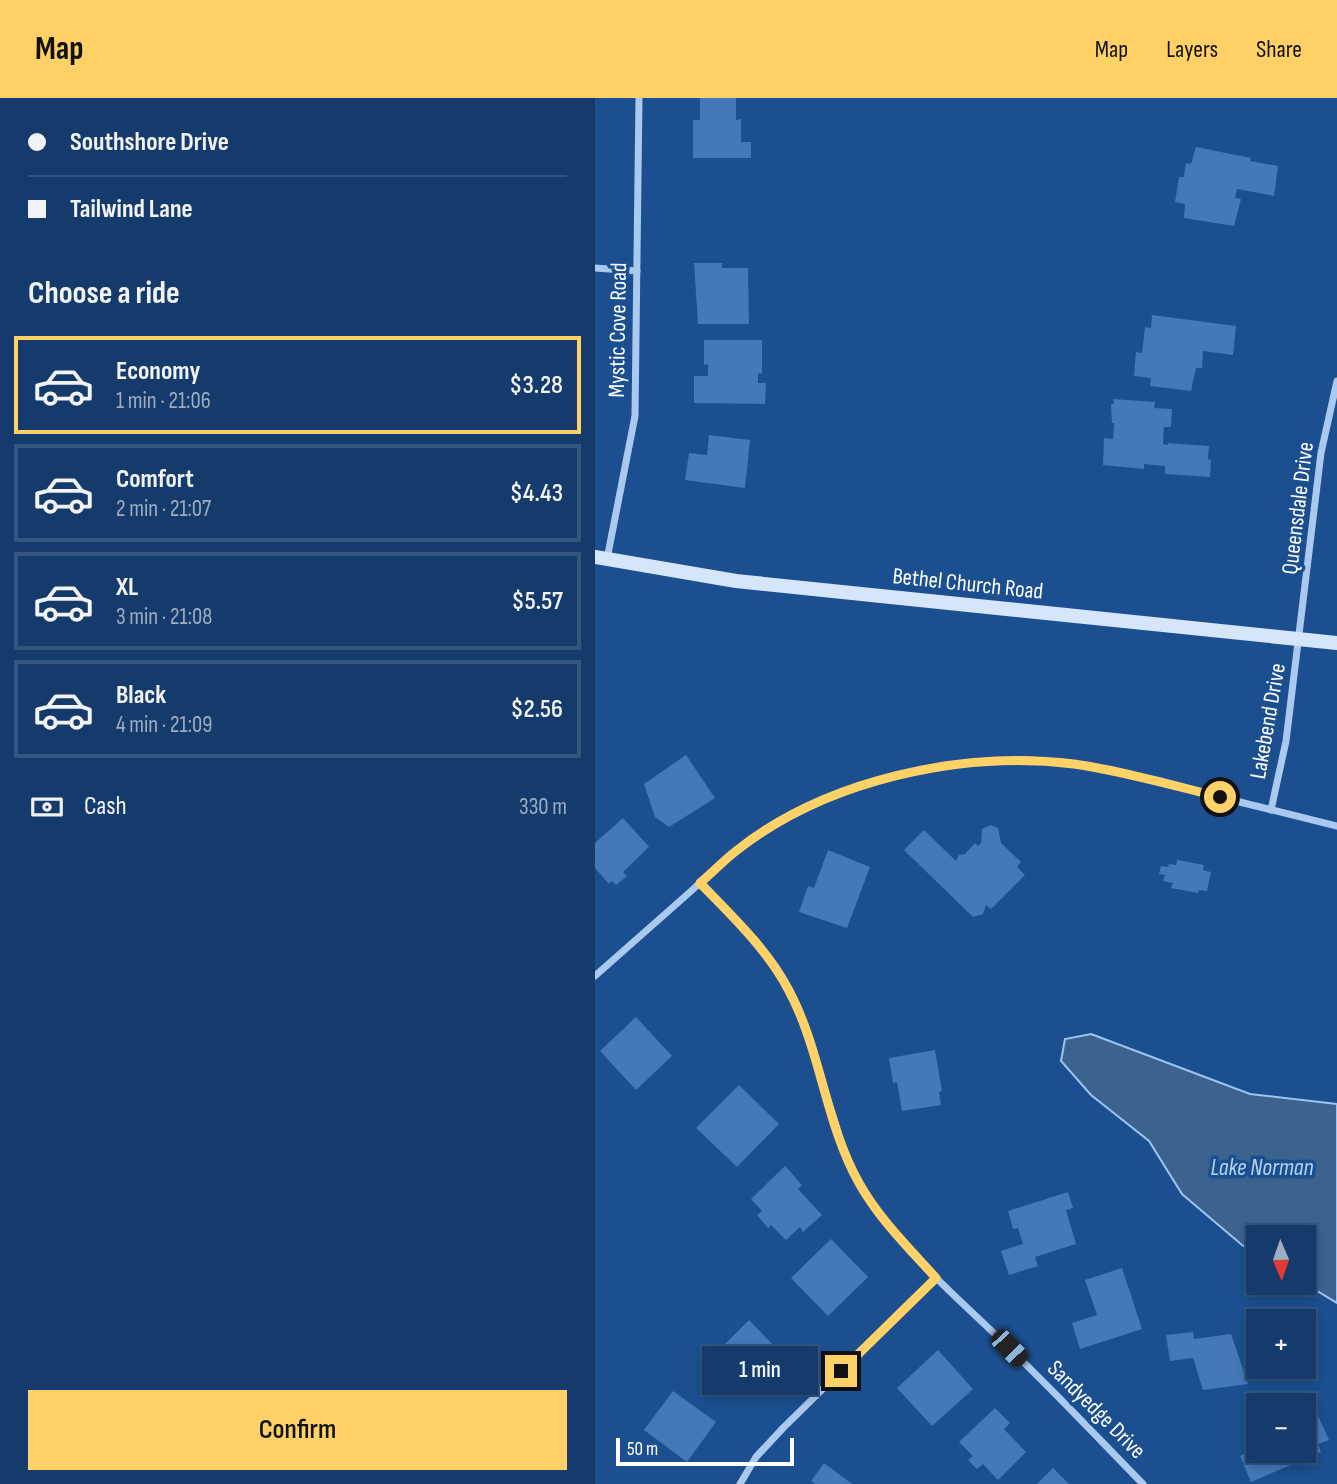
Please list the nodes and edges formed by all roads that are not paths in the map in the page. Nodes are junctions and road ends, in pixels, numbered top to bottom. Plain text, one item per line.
1 (639, 98) edge
2 (595, 268) edge
3 (637, 271) junction
4 (1337, 382) edge
5 (601, 558) edge
6 (1300, 639) junction
7 (1337, 643) edge
8 (1271, 810) junction
9 (1337, 826) edge
10 (700, 883) junction
11 (595, 976) edge
12 (936, 1278) junction
13 (740, 1484) edge
14 (1143, 1484) edge

1 - 3 street, Mystic Cove Road
2 - 3 street
3 - 5 street, Mystic Cove Road
4 - 6 street, Queensdale Drive
5 - 6 street, Bethel Church Road
6 - 7 street, Bethel Church Road
6 - 8 street, Lakebend Drive
8 - 9 street
8 - 10 street
10 - 11 street
10 - 12 street, Sandyedge Drive
12 - 13 street
12 - 14 street, Sandyedge Drive

